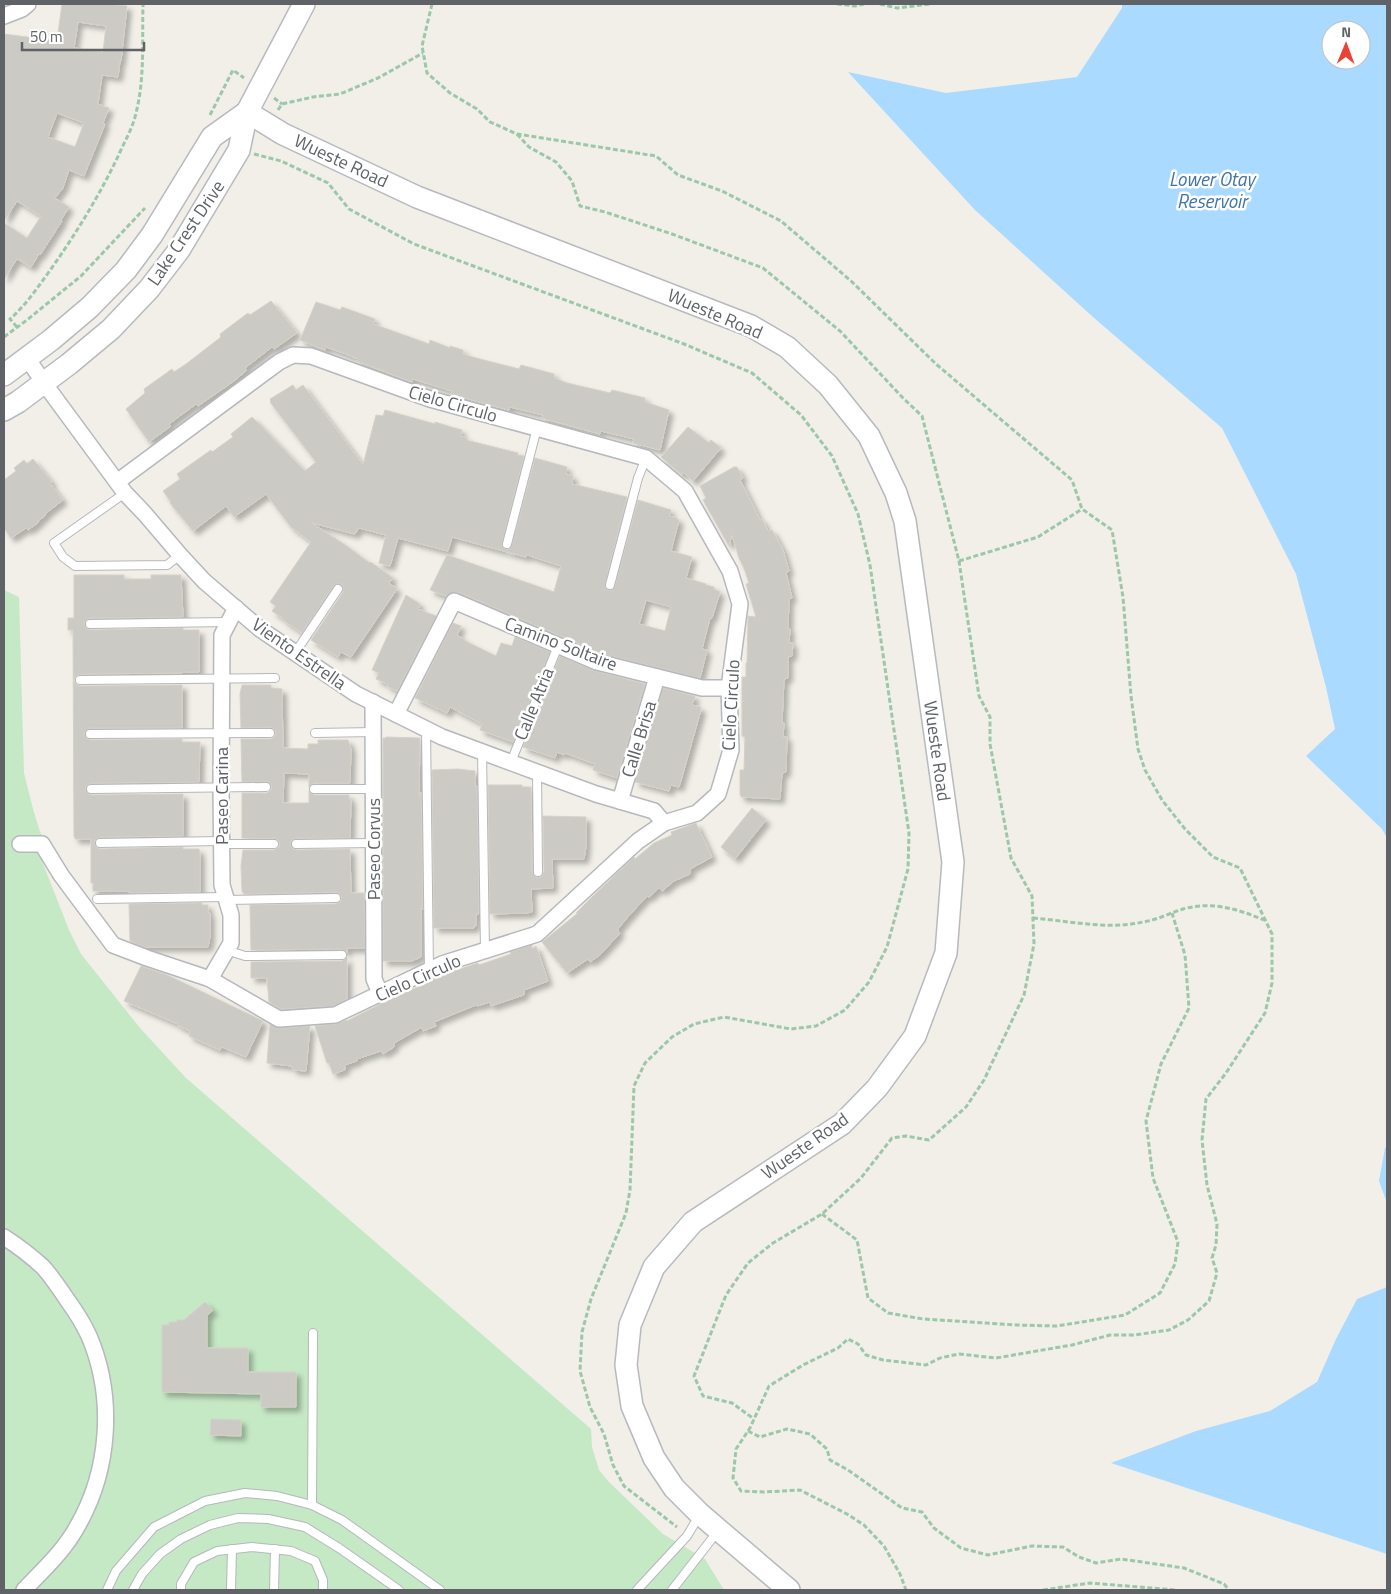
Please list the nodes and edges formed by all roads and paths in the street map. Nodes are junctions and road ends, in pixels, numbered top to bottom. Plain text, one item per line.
1 (28, 4) edge
2 (142, 4) edge
3 (304, 4) edge
4 (837, 4) edge
5 (864, 4) edge
6 (880, 4) edge
7 (930, 4) edge
8 (4, 16) edge
9 (423, 53) dead end
10 (260, 88) junction
11 (247, 112) junction
12 (209, 118) dead end
13 (270, 126) junction
14 (517, 134) dead end
15 (239, 150) junction
16 (147, 206) dead end
17 (17, 327) junction
18 (4, 337) edge
19 (27, 358) junction
20 (4, 375) edge
21 (44, 383) junction
22 (4, 410) edge
23 (537, 428) junction
24 (646, 458) junction
25 (121, 488) junction
26 (1082, 509) dead end
27 (508, 544) dead end
28 (180, 555) junction
29 (959, 561) junction
30 (610, 585) dead end
31 (338, 589) dead end
32 (236, 608) junction
33 (229, 622) junction
34 (90, 624) dead end
35 (558, 646) junction
36 (295, 653) junction
37 (657, 677) junction
38 (275, 678) dead end
39 (222, 679) junction
40 (80, 680) dead end
41 (729, 688) junction
42 (373, 702) junction
43 (396, 714) junction
44 (426, 728) junction
45 (374, 732) junction
46 (270, 733) dead end
47 (315, 733) dead end
48 (90, 734) dead end
49 (222, 734) junction
50 (482, 751) junction
51 (510, 762) junction
52 (537, 772) junction
53 (221, 788) junction
54 (266, 788) dead end
55 (91, 789) dead end
56 (314, 789) dead end
57 (374, 789) junction
58 (620, 801) junction
59 (664, 823) junction
60 (221, 842) junction
61 (100, 843) dead end
62 (374, 843) junction
63 (20, 844) dead end
64 (274, 844) dead end
65 (296, 844) dead end
66 (538, 872) dead end
67 (226, 898) junction
68 (336, 898) dead end
69 (97, 899) dead end
70 (1172, 913) junction
71 (1033, 918) junction
72 (1264, 920) dead end
73 (226, 950) junction
74 (485, 951) junction
75 (342, 955) dead end
76 (429, 970) junction
77 (210, 979) junction
78 (380, 993) junction
79 (822, 1214) junction
80 (4, 1237) edge
81 (313, 1333) dead end
82 (754, 1419) dead end
83 (748, 1431) dead end
84 (312, 1506) junction
85 (700, 1514) junction
86 (677, 1527) dead end
87 (718, 1530) junction
88 (232, 1549) junction
89 (274, 1549) junction
90 (24, 1590) edge
91 (107, 1590) edge
92 (133, 1590) edge
93 (181, 1590) edge
94 (231, 1590) edge
95 (274, 1590) edge
96 (323, 1590) edge
97 (399, 1590) edge
98 (440, 1590) edge
99 (637, 1590) edge
100 (672, 1590) edge
101 (789, 1590) edge
102 (1043, 1590) edge
103 (1176, 1590) edge
104 (1229, 1590) edge

1 - 8 street
2 - 17 path
3 - 10 street, Lake Crest Drive
4 - 5 path
6 - 7 path
9 - 13 path
10 - 11 street, Lake Crest Drive
10 - 12 path
11 - 13 street, Wueste Road
11 - 15 street, Lake Crest Drive
11 - 19 street, Lake Crest Drive
13 - 85 street, Wueste Road
14 - 29 path
15 - 21 street, Lake Crest Drive
15 - 86 path
16 - 17 path
17 - 18 path
19 - 20 street, Lake Crest Drive
19 - 21 street, Viento Estrella
21 - 22 street, Lake Crest Drive
21 - 25 street, Viento Estrella
23 - 24 street, Cielo Circulo
23 - 25 street, Cielo Circulo
23 - 27 lane
24 - 30 lane
24 - 41 street, Cielo Circulo
25 - 28 street, Viento Estrella
25 - 28 lane, Cielo Circulo
26 - 29 path
28 - 32 street, Viento Estrella
29 - 71 path
31 - 36 lane
32 - 33 street, Paseo Carina
32 - 36 street, Viento Estrella
33 - 34 lane
33 - 39 street, Paseo Carina
35 - 37 street, Camino Soltaire
35 - 43 street, Camino Soltaire
35 - 51 lane, Calle Atria
36 - 42 street, Viento Estrella
37 - 41 street, Camino Soltaire
37 - 58 street, Calle Brisa
38 - 39 lane
39 - 40 lane
39 - 49 street, Paseo Carina
41 - 59 street, Cielo Circulo
42 - 43 street, Viento Estrella
42 - 45 street, Paseo Corvus
43 - 44 street, Viento Estrella
44 - 50 street, Viento Estrella
44 - 76 lane
45 - 47 lane
45 - 57 street, Paseo Corvus
46 - 49 lane
48 - 49 lane
49 - 53 street, Paseo Carina
50 - 51 street, Viento Estrella
50 - 74 lane
51 - 52 street, Viento Estrella
52 - 58 street, Viento Estrella
52 - 66 lane
53 - 54 lane
53 - 55 lane
53 - 60 street, Paseo Carina
56 - 57 lane
57 - 62 street, Paseo Corvus
58 - 59 street, Viento Estrella
59 - 74 street, Cielo Circulo
60 - 61 lane
60 - 64 lane
60 - 67 street, Paseo Carina
62 - 65 lane
62 - 78 street, Paseo Corvus
63 - 77 street, Cielo Circulo
67 - 68 lane
67 - 69 lane
67 - 73 street, Paseo Carina
70 - 71 path
70 - 72 path
70 - 79 path
71 - 79 path
73 - 75 lane
73 - 77 street, Paseo Carina
74 - 76 street, Cielo Circulo
76 - 78 street, Cielo Circulo
77 - 78 street, Cielo Circulo
79 - 82 path
80 - 90 street
81 - 84 lane
83 - 104 path
84 - 91 lane
84 - 98 lane
85 - 87 street, Wueste Road
85 - 99 lane
87 - 100 lane
87 - 101 street, Wueste Road
88 - 89 lane
88 - 93 lane
88 - 94 lane
89 - 95 lane
89 - 96 lane
92 - 97 lane
102 - 103 path

